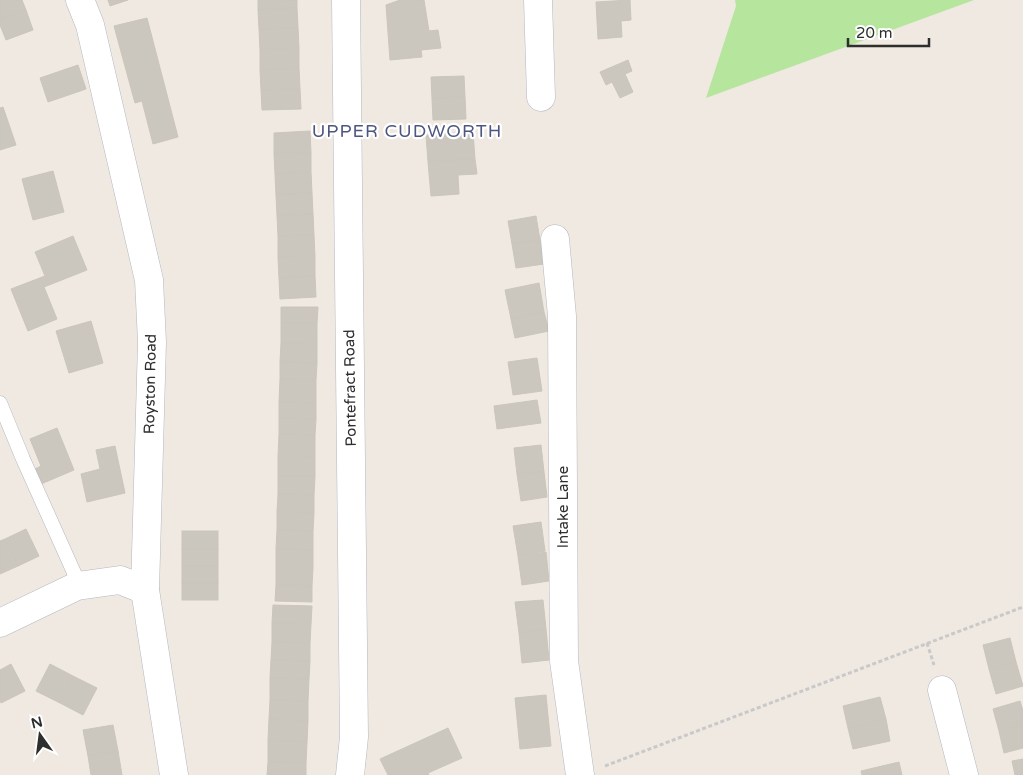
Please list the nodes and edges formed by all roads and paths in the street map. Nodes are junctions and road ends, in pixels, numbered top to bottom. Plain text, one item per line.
1 (80, 0) edge
2 (346, 0) edge
3 (538, 0) edge
4 (540, 97) dead end
5 (555, 239) dead end
6 (0, 403) edge
7 (80, 586) junction
8 (145, 590) junction
9 (1023, 607) edge
10 (0, 623) edge
11 (942, 690) dead end
12 (590, 772) edge
13 (174, 775) edge
14 (350, 775) edge
15 (964, 775) edge

1 - 8 street, Royston Road
2 - 14 street, Pontefract Road
3 - 4 street
5 - 12 street, Intake Lane
6 - 7 lane
7 - 8 street
7 - 10 street
8 - 13 street, Royston Road
9 - 12 path
11 - 15 street

